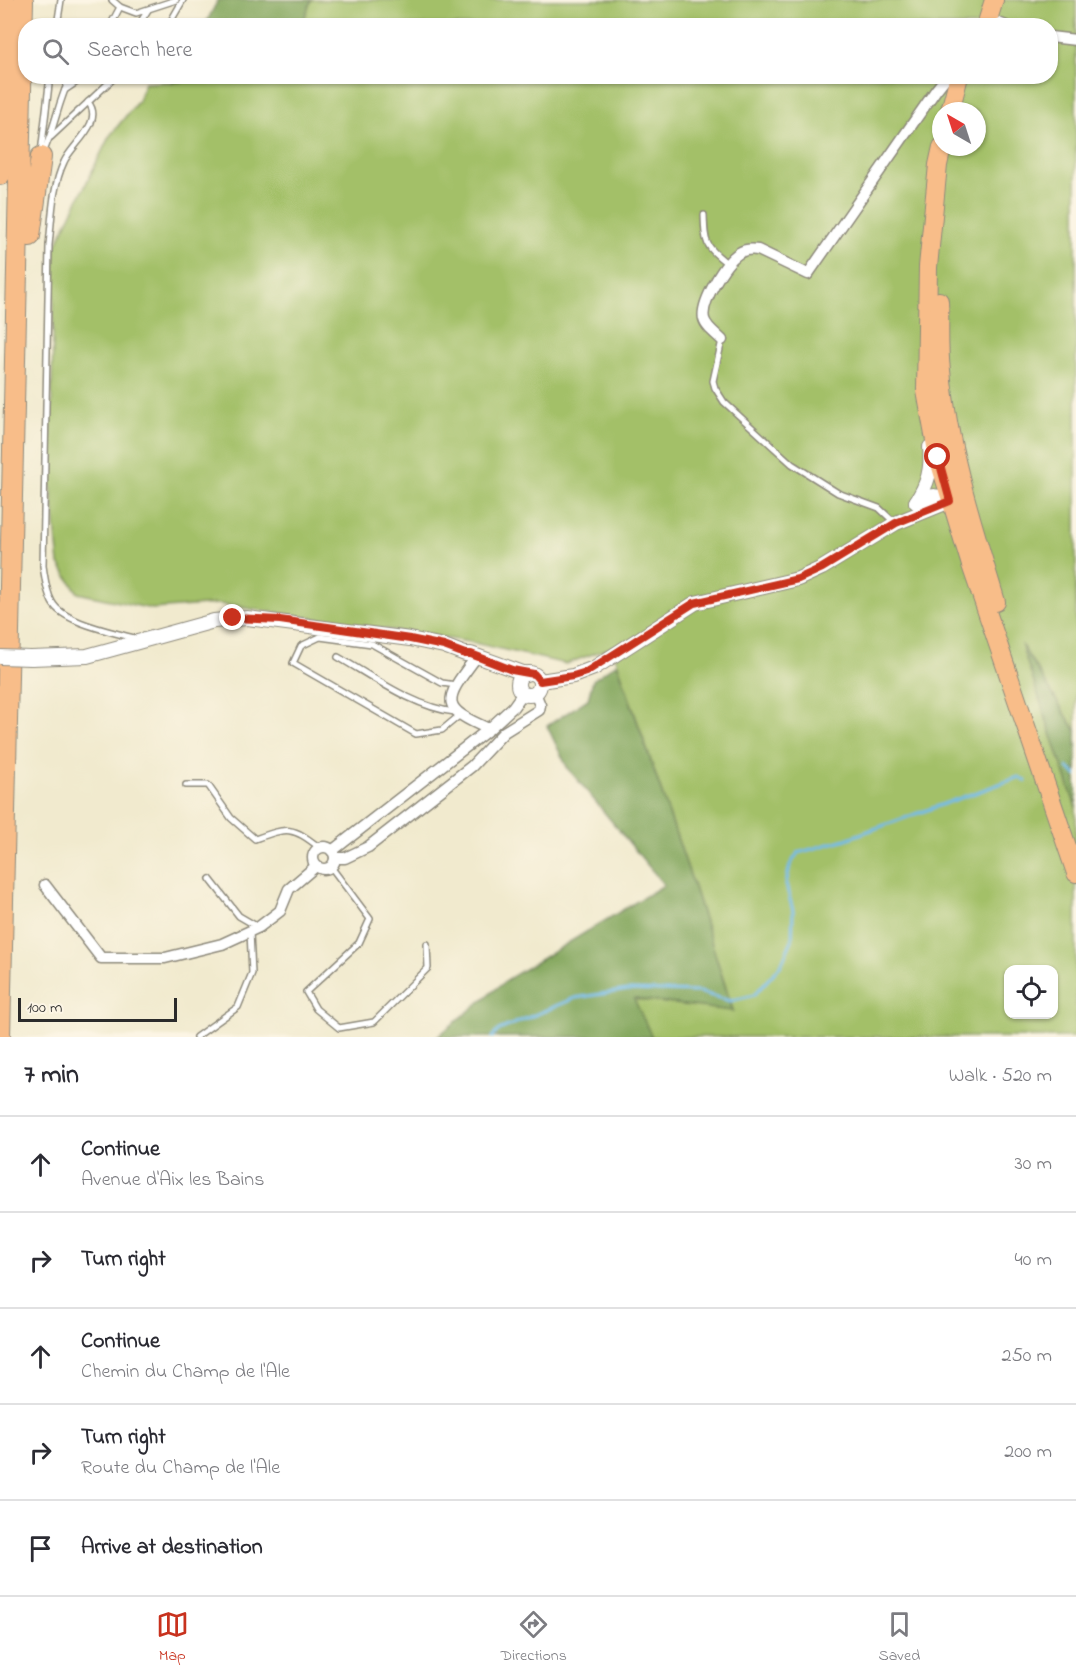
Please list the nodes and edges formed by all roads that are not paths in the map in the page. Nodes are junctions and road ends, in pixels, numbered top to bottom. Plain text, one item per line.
1 (4, 0) edge
2 (23, 0) edge
3 (61, 0) edge
4 (112, 0) edge
5 (176, 0) edge
6 (183, 0) edge
7 (983, 0) edge
8 (994, 0) edge
9 (120, 7) junction
10 (148, 10) junction
11 (23, 18) edge
12 (58, 18) edge
13 (114, 18) edge
14 (143, 18) edge
15 (173, 18) edge
16 (983, 18) edge
17 (985, 18) edge
18 (1058, 38) edge
19 (1076, 40) edge
20 (21, 84) edge
21 (49, 84) edge
22 (67, 84) edge
23 (74, 84) edge
24 (107, 84) edge
25 (941, 84) edge
26 (957, 84) edge
27 (967, 84) edge
28 (63, 91) junction
29 (88, 102) junction
30 (952, 102) edge
31 (963, 102) edge
32 (51, 137) junction
33 (941, 156) edge
34 (951, 156) edge
35 (40, 157) junction
36 (0, 175) edge
37 (704, 215) dead end
38 (728, 264) junction
39 (722, 340) joint
40 (940, 369) junction
41 (926, 391) junction
42 (14, 427) junction
43 (950, 501) junction
44 (916, 502) junction
45 (896, 523) junction
46 (996, 602) junction
47 (144, 641) junction
48 (0, 657) edge
49 (338, 657) dead end
50 (469, 657) junction
51 (456, 685) junction
52 (528, 685) junction
53 (458, 714) junction
54 (489, 729) junction
55 (186, 785) dead end
56 (320, 848) junction
57 (1076, 852) edge
58 (332, 859) junction
59 (316, 866) junction
60 (1076, 873) edge
61 (210, 879) dead end
62 (45, 885) dead end
63 (255, 930) junction
64 (427, 944) dead end
65 (0, 1037) edge
66 (196, 1037) edge

1 - 36 highway
2 - 11 highway
3 - 12 lane
4 - 9 lane
5 - 10 lane
6 - 15 lane
7 - 16 main road
8 - 17 main road
9 - 10 lane
9 - 13 lane
10 - 14 lane
18 - 19 street
20 - 42 highway
21 - 35 lane
22 - 28 lane
23 - 28 lane
24 - 29 lane
25 - 38 street
26 - 30 main road
27 - 31 main road
28 - 32 lane
29 - 32 lane
29 - 47 lane
32 - 35 lane
33 - 41 main road
34 - 40 main road
35 - 42 highway
37 - 38 lane
38 - 39 street
39 - 45 lane
40 - 43 main road
40 - 46 main road
41 - 43 main road
41 - 44 street
42 - 65 highway
43 - 44 street
43 - 45 street
43 - 46 street
43 - 60 main road
44 - 45 street
45 - 52 street
46 - 57 main road
47 - 48 street, bridge
47 - 50 street
49 - 53 lane
50 - 51 street
50 - 52 street
51 - 53 street
51 - 53 lane
52 - 54 street
52 - 58 street
53 - 54 street
54 - 58 street
55 - 56 lane
56 - 58 street
56 - 59 street
58 - 59 street
58 - 64 lane
59 - 63 street
61 - 63 lane
62 - 63 street
63 - 66 lane

